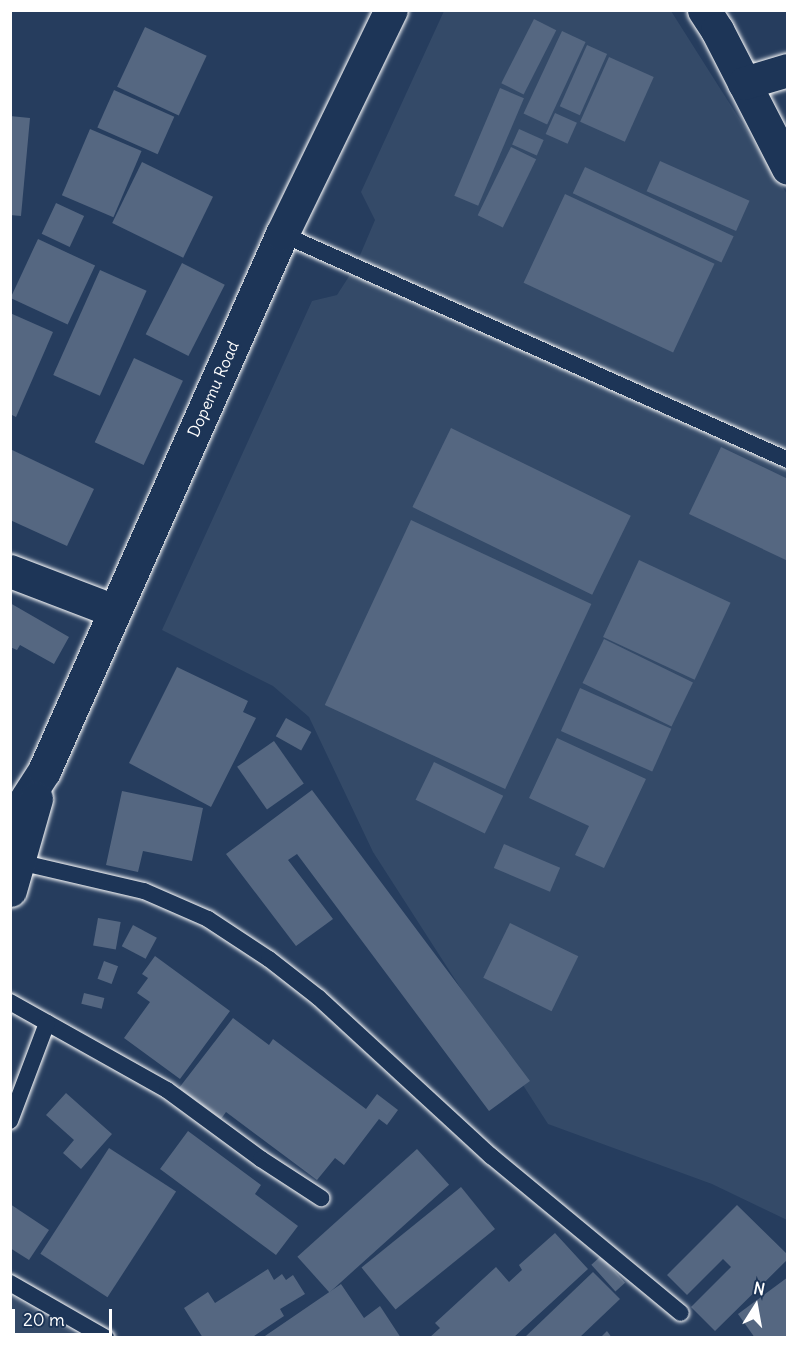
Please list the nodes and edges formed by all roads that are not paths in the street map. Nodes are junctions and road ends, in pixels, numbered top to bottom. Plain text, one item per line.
1 (391, 10) edge
2 (704, 10) edge
3 (788, 70) edge
4 (744, 83) junction
5 (788, 168) edge
6 (282, 234) junction
7 (788, 460) edge
8 (10, 571) edge
9 (115, 611) junction
10 (44, 771) junction
11 (10, 824) edge
12 (15, 876) edge
13 (10, 1002) edge
14 (47, 1023) junction
15 (10, 1121) edge
16 (321, 1198) dead end
17 (10, 1283) edge
18 (681, 1313) dead end
19 (106, 1338) edge

1 - 6 main road, Dopemu Road
2 - 4 main road
3 - 4 main road
4 - 5 main road
6 - 7 lane
6 - 9 main road, Dopemu Road
8 - 9 main road
9 - 10 main road, Dopemu Road
10 - 11 main road
10 - 12 main road
12 - 18 lane
13 - 14 lane
14 - 15 lane
14 - 16 lane
17 - 19 lane

